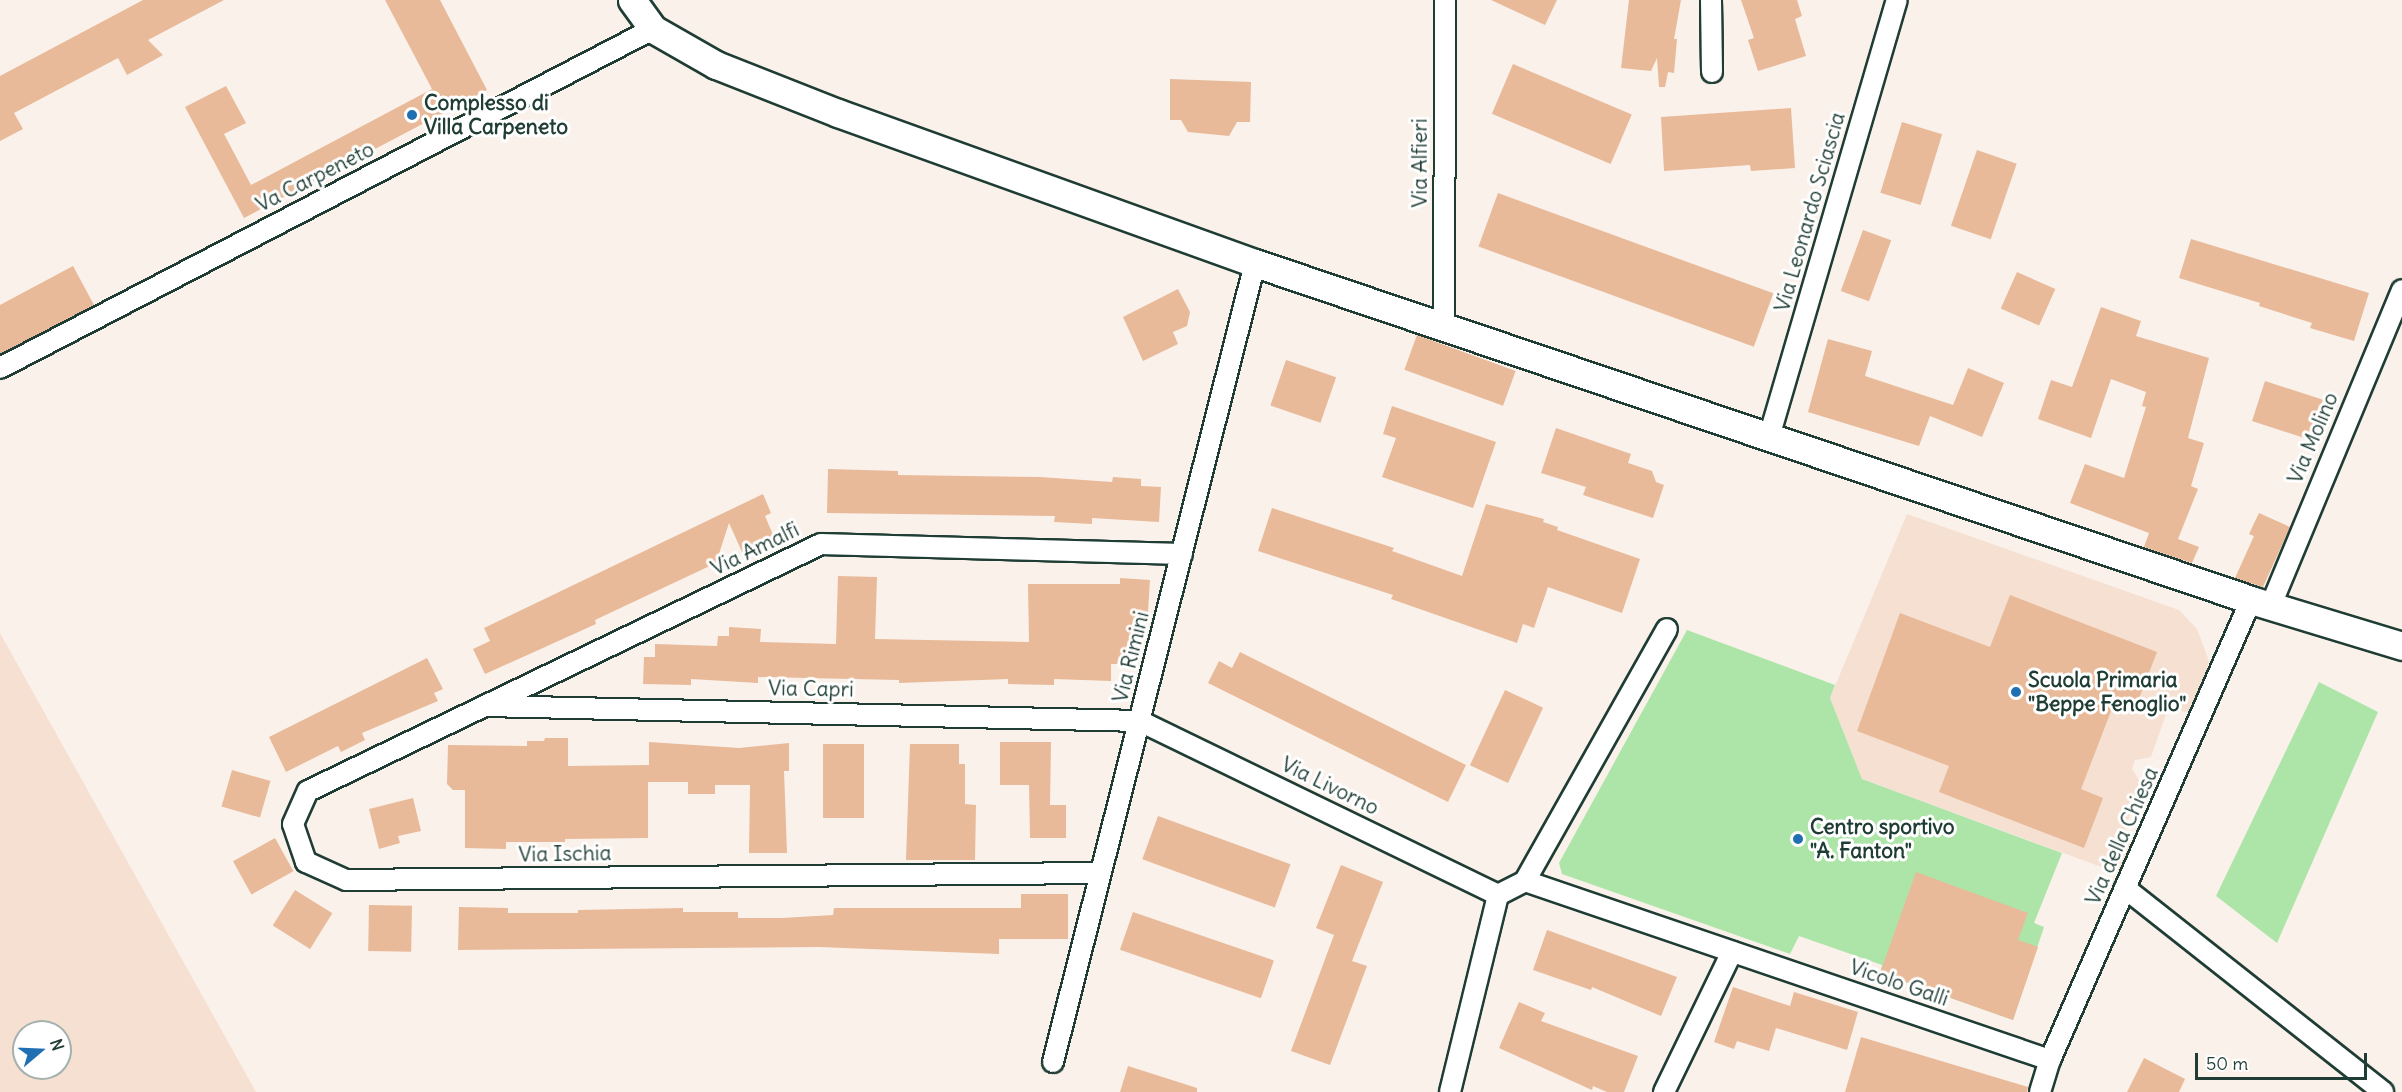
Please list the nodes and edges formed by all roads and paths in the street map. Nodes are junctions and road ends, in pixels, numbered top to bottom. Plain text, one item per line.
1 (632, 0) edge
2 (1445, 0) edge
3 (1711, 0) edge
4 (1897, 0) edge
5 (653, 29) junction
6 (1712, 72) dead end
7 (1256, 263) junction
8 (2402, 290) edge
9 (1444, 325) junction
10 (0, 368) edge
11 (1769, 437) junction
12 (1182, 554) junction
13 (2261, 602) junction
14 (1667, 629) dead end
15 (2402, 646) edge
16 (482, 706) junction
17 (1140, 721) junction
18 (1098, 873) junction
19 (1525, 881) junction
20 (2125, 888) junction
21 (1498, 895) junction
22 (1732, 951) junction
23 (2050, 1060) junction
24 (1053, 1062) dead end
25 (1450, 1092) edge
26 (1664, 1092) edge
27 (2040, 1092) edge
28 (2383, 1092) edge

1 - 5 street
2 - 9 street, Via Alfieri
3 - 6 street
4 - 11 street, Via Leonardo Sciascia
5 - 7 street
5 - 10 street, Va Carpeneto
7 - 9 street
7 - 12 street, Via Rimini
8 - 13 street, Via Molino
9 - 11 street
11 - 13 street
12 - 16 street, Via Amalfi
12 - 17 street, Via Rimini
13 - 15 street
13 - 20 street, Via della Chiesa
14 - 19 street
16 - 17 street, Via Capri
16 - 18 street, Via Ischia
17 - 18 street, Via Rimini
17 - 21 street, Via Livorno
18 - 24 street, Via Rimini
19 - 21 street
19 - 22 street, Vicolo Galli
20 - 23 street, Via della Chiesa
20 - 28 street
21 - 25 street
22 - 23 street, Vicolo Galli
22 - 26 street
23 - 27 street, Via della Chiesa

